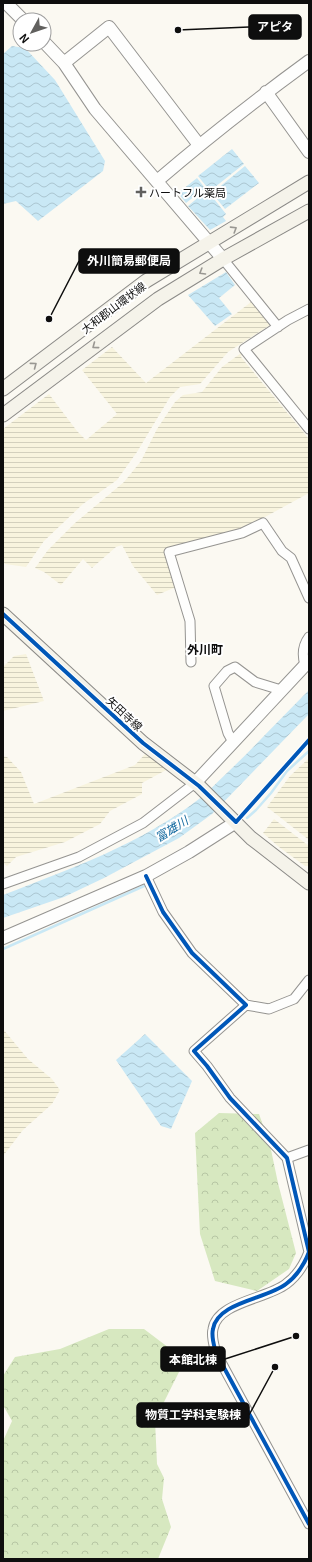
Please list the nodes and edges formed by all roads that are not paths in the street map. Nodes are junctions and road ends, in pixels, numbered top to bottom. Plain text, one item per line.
1 (6, 3) edge
2 (15, 12) edge
3 (52, 50) edge
4 (309, 61) edge
5 (64, 63) junction
6 (266, 92) junction
7 (199, 144) junction
8 (309, 152) edge
9 (157, 181) junction
10 (309, 182) edge
11 (309, 211) edge
12 (210, 244) junction
13 (223, 259) junction
14 (309, 309) edge
15 (278, 327) junction
16 (3, 389) edge
17 (3, 415) edge
18 (309, 429) edge
19 (309, 598) edge
20 (3, 614) edge
21 (309, 638) edge
22 (192, 662) dead end
23 (307, 663) edge
24 (281, 690) junction
25 (233, 742) junction
26 (197, 784) junction
27 (232, 819) junction
28 (146, 876) junction
29 (306, 878) edge
30 (3, 884) edge
31 (3, 938) edge
32 (309, 980) edge
33 (246, 1006) junction
34 (309, 1150) edge
35 (287, 1158) junction
36 (309, 1524) edge

1 - 2 street
3 - 5 street
4 - 6 street
5 - 7 street
5 - 9 street
6 - 7 street
6 - 8 street
7 - 9 street
9 - 12 street
12 -> 10 main road, 大和郡山環状線
11 - 13 main road, 大和郡山環状線
12 - 13 street
16 -> 12 main road, 大和郡山環状線
13 - 15 street
13 -> 17 main road, 大和郡山環状線
14 - 15 street
15 - 18 street
19 - 22 street
20 - 26 main road, 矢田寺線
21 - 23 street
23 - 24 street
24 - 25 street
24 - 25 street
25 - 26 street
26 - 27 main road, 矢田寺線
26 - 30 street
27 - 28 street
27 - 29 main road, 矢田寺線
28 - 31 street
28 - 33 street
32 - 33 street
33 - 35 street
34 - 35 street
35 - 36 street

